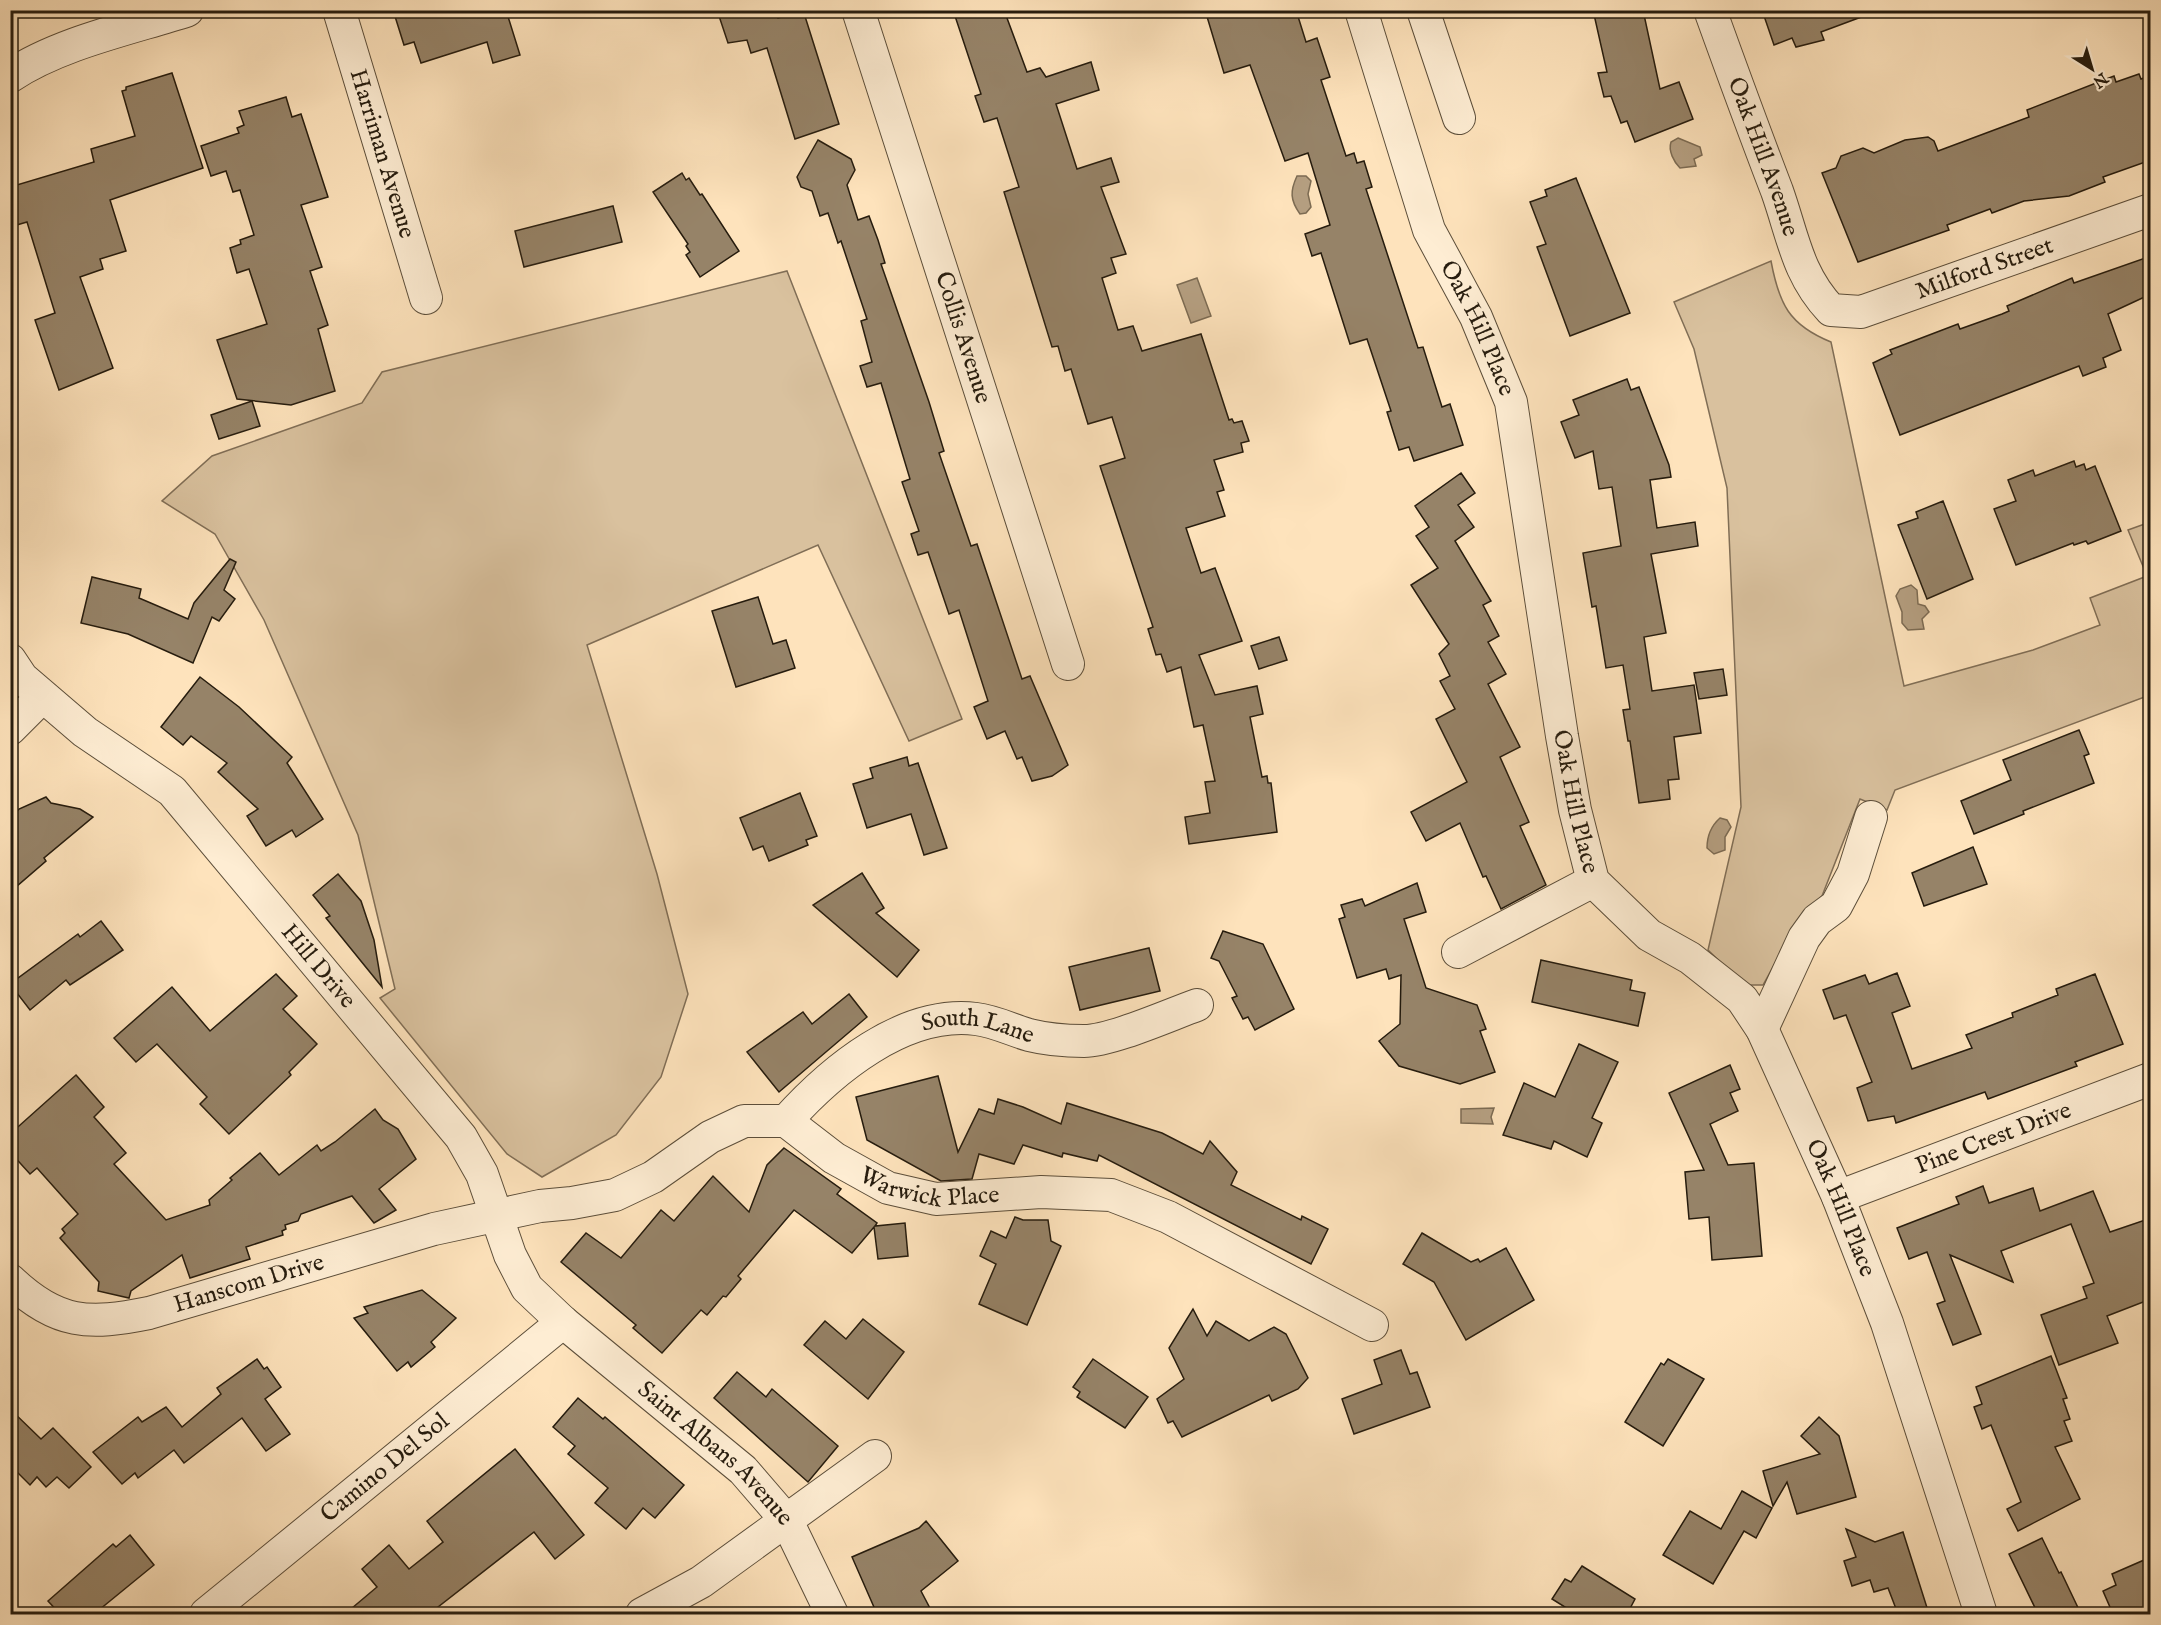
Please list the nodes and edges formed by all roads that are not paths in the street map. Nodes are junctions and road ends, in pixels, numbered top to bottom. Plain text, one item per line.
1 (187, 10) edge
2 (339, 10) edge
3 (858, 10) edge
4 (1361, 10) edge
5 (1423, 10) edge
6 (1710, 10) edge
7 (10, 76) edge
8 (1459, 118) dead end
9 (2151, 210) edge
10 (426, 298) dead end
11 (1821, 298) joint
12 (10, 660) edge
13 (1068, 664) dead end
14 (42, 697) junction
15 (10, 729) edge
16 (1871, 817) dead end
17 (1593, 880) junction
18 (1458, 952) dead end
19 (1197, 1005) dead end
20 (1762, 1029) junction
21 (2151, 1079) edge
22 (786, 1121) junction
23 (1838, 1197) junction
24 (497, 1217) junction
25 (10, 1280) edge
26 (563, 1322) junction
27 (1372, 1325) dead end
28 (875, 1456) dead end
29 (786, 1521) junction
30 (206, 1614) edge
31 (642, 1614) edge
32 (832, 1614) edge
33 (1981, 1614) edge

1 - 7 street
2 - 10 street, Harriman Avenue
3 - 13 street, Collis Avenue
4 - 17 street, Oak Hill Place
5 - 8 street
6 - 11 street, Oak Hill Avenue
9 - 11 street, Milford Street
12 - 14 street, Hill Drive
14 - 15 street
14 - 24 street, Hill Drive
16 - 20 street
17 - 18 street
17 - 20 street, Oak Hill Place
19 - 22 street, South Lane
20 - 23 street, Oak Hill Place
21 - 23 street, Pine Crest Drive
22 - 24 street
22 - 27 street, Warwick Place
23 - 33 street, Oak Hill Place
24 - 25 street, Hanscom Drive
24 - 26 street, Hill Drive
26 - 29 street, Saint Albans Avenue
26 - 30 street, Camino Del Sol
28 - 29 street
29 - 31 street
29 - 32 street, Saint Albans Avenue

